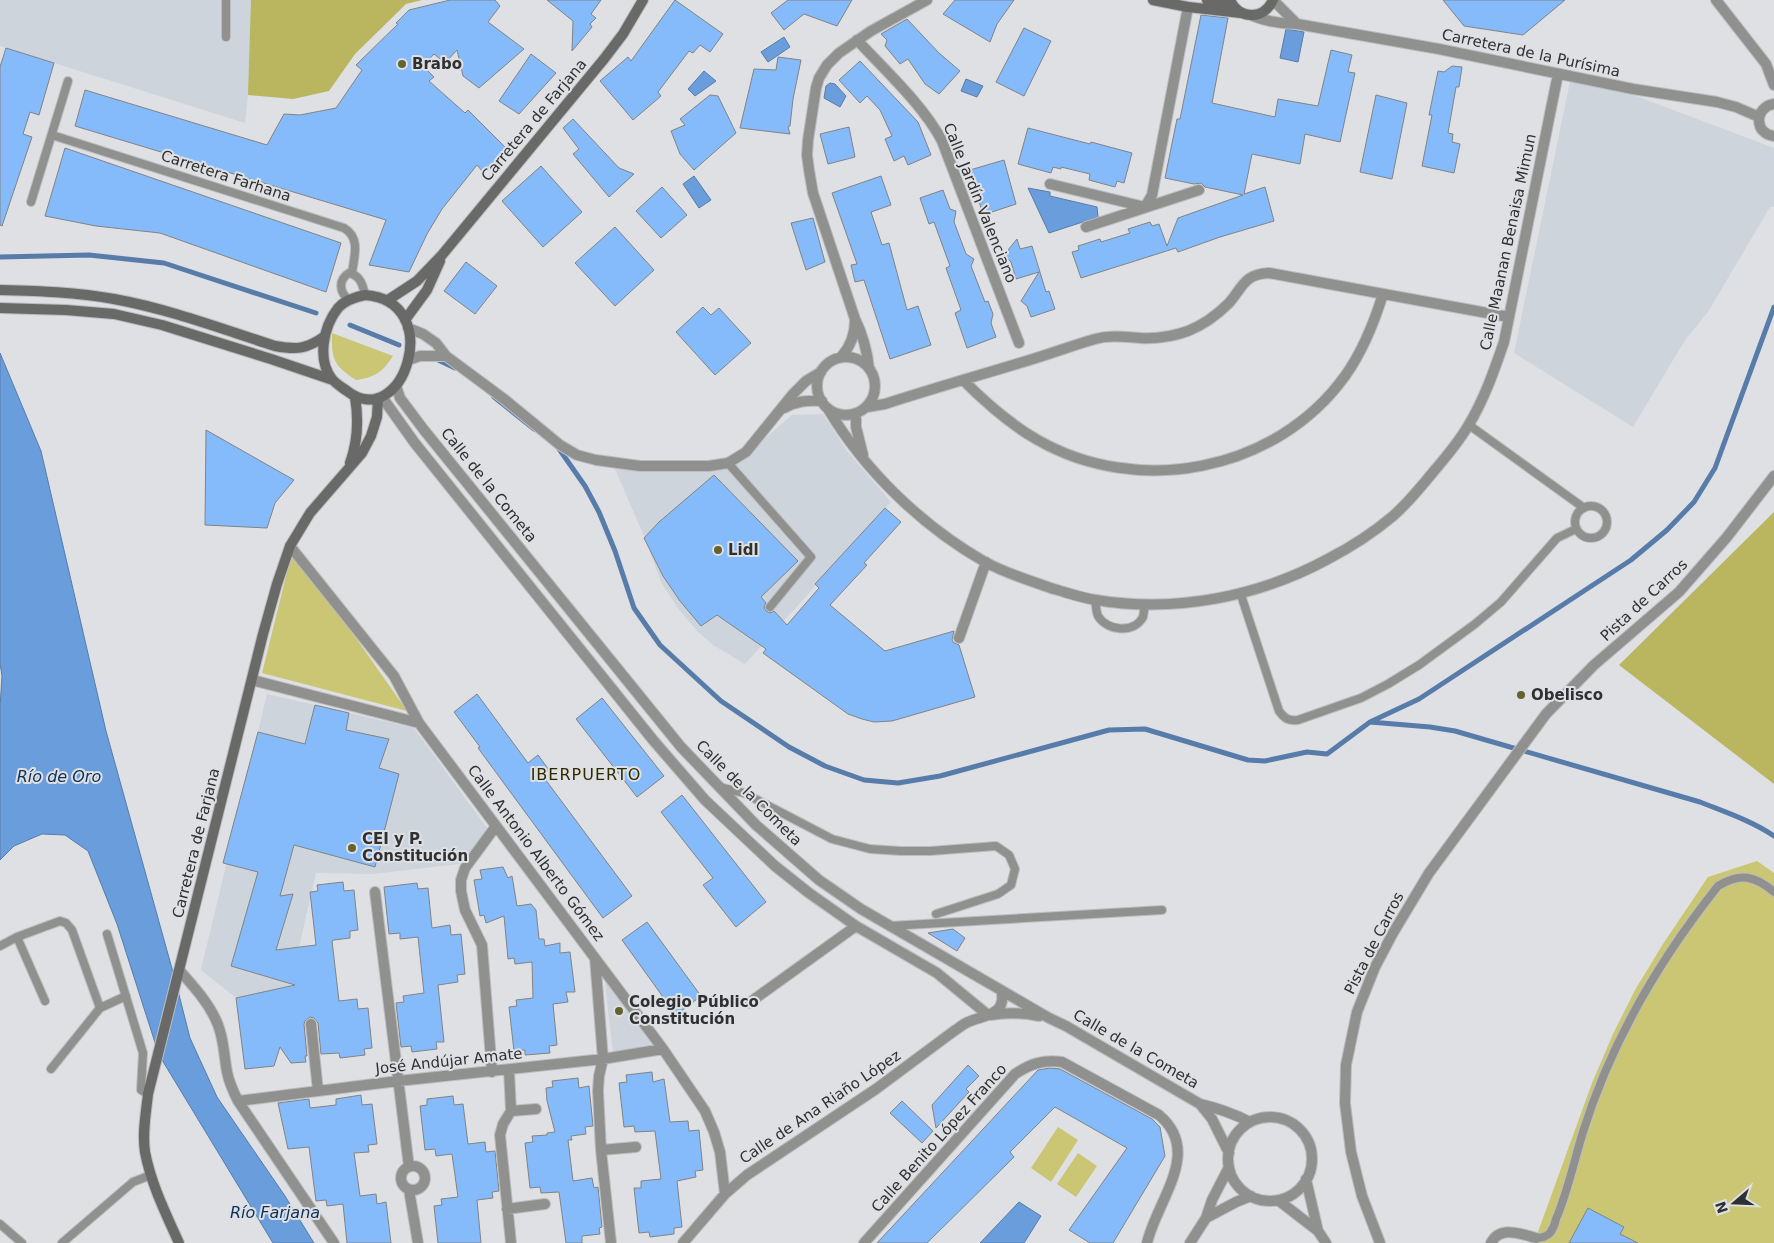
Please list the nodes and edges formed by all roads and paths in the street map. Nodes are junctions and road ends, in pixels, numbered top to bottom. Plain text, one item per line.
1 (226, 0) edge
2 (643, 0) edge
3 (927, 0) edge
4 (1153, 0) edge
5 (1206, 0) edge
6 (1273, 0) edge
7 (1716, 0) edge
8 (1231, 3) edge
9 (1188, 7) junction
10 (1241, 13) junction
11 (1253, 16) junction
12 (1297, 24) junction
13 (226, 37) dead end
14 (857, 40) junction
15 (1558, 74) junction
16 (68, 81) dead end
17 (1774, 85) edge
18 (1774, 104) edge
19 (1759, 116) junction
20 (52, 135) junction
21 (1774, 136) edge
22 (1050, 184) dead end
23 (1199, 190) dead end
24 (31, 202) dead end
25 (1145, 207) junction
26 (1086, 227) dead end
27 (442, 255) junction
28 (352, 273) junction
29 (1, 290) edge
30 (1383, 294) junction
31 (365, 295) junction
32 (348, 300) junction
33 (388, 300) junction
34 (0, 308) edge
35 (1509, 317) junction
36 (855, 319) junction
37 (407, 324) junction
38 (325, 336) junction
39 (1019, 343) dead end
40 (446, 356) junction
41 (841, 357) junction
42 (408, 360) junction
43 (869, 368) junction
44 (820, 372) junction
45 (333, 380) junction
46 (963, 380) junction
47 (396, 386) junction
48 (355, 397) junction
49 (380, 398) junction
50 (825, 405) junction
51 (867, 407) junction
52 (783, 408) junction
53 (856, 414) junction
54 (1469, 425) junction
55 (728, 463) junction
56 (870, 466) junction
57 (349, 467) junction
58 (1774, 476) edge
59 (1584, 508) junction
60 (1576, 529) junction
61 (290, 546) junction
62 (986, 562) junction
63 (1241, 595) junction
64 (1095, 600) junction
65 (1145, 605) junction
66 (770, 607) dead end
67 (959, 638) dead end
68 (252, 680) junction
69 (419, 723) junction
70 (719, 788) junction
71 (496, 826) junction
72 (375, 892) dead end
73 (1774, 892) edge
74 (1162, 910) dead end
75 (936, 914) dead end
76 (856, 926) junction
77 (890, 926) junction
78 (107, 934) dead end
79 (17, 937) junction
80 (0, 946) edge
81 (595, 957) junction
82 (180, 971) junction
83 (1001, 990) junction
84 (126, 996) junction
85 (45, 1001) dead end
86 (748, 1003) dead end
87 (100, 1008) junction
88 (988, 1015) junction
89 (1053, 1019) junction
90 (311, 1024) dead end
91 (663, 1049) junction
92 (603, 1059) junction
93 (51, 1069) dead end
94 (509, 1070) junction
95 (492, 1072) junction
96 (398, 1081) junction
97 (318, 1091) junction
98 (148, 1094) junction
99 (238, 1101) junction
100 (1200, 1104) junction
101 (536, 1109) dead end
102 (511, 1111) junction
103 (1250, 1122) junction
104 (636, 1147) dead end
105 (601, 1150) junction
106 (1229, 1153) junction
107 (409, 1166) junction
108 (1229, 1167) junction
109 (151, 1175) junction
110 (1306, 1180) junction
111 (409, 1190) junction
112 (725, 1194) junction
113 (1251, 1196) junction
114 (1278, 1200) junction
115 (545, 1204) dead end
116 (507, 1209) junction
117 (1206, 1218) junction
118 (0, 1224) edge
119 (1318, 1231) junction
120 (1536, 1238) joint
121 (22, 1243) edge
122 (62, 1243) edge
123 (179, 1243) edge
124 (334, 1243) edge
125 (418, 1243) edge
126 (511, 1243) edge
127 (611, 1243) edge
128 (683, 1243) edge
129 (864, 1243) edge
130 (1148, 1243) edge
131 (1190, 1243) edge
132 (1326, 1243) edge
133 (1380, 1243) edge
134 (1491, 1243) edge

1 - 13 lane
2 - 27 main road, Carretera de Farjana
3 - 14 street
4 - 9 main road
5 - 8 main road
6 - 11 main road
6 - 12 street
7 - 17 street
8 - 10 main road
9 - 10 main road
9 - 25 street
10 - 11 main road
11 - 12 street, Carretera de la Purísima
12 - 15 street, Carretera de la Purísima
14 - 36 street
14 - 39 street, Calle Jardín Valenciano
15 - 19 street, Carretera de la Purísima
15 - 35 street, Calle Maanan Benaisa Mimun
16 - 20 lane
18 - 19 street
19 - 21 street
20 - 24 lane
20 - 28 lane, Carretera Farhana
22 - 25 street
23 - 25 street
25 - 26 street
27 - 33 main road, Carretera de Farjana
27 - 37 main road, Carretera de Farjana
28 - 31 lane
28 - 32 lane, Carretera Farhana
29 - 38 main road
30 - 35 street
30 - 46 street
30 - 46 street
31 - 32 main road
31 - 33 main road
32 - 38 main road
33 - 37 main road
34 - 45 main road
35 - 54 street, Calle Maanan Benaisa Mimun
36 - 41 street
36 - 43 street
37 - 40 street
37 - 42 main road
38 - 45 main road
40 - 42 street
40 - 55 street
41 - 43 street
41 - 44 street
42 - 47 main road
43 - 51 street
44 - 50 street
44 - 52 street
45 - 48 main road
46 - 51 street
47 - 49 main road
47 - 70 street, Calle de la Cometa
48 - 49 main road
48 - 57 main road, Carretera de Farjana
49 - 57 main road, Carretera de Farjana
49 - 76 street, Calle de la Cometa
50 - 52 street
50 - 53 street
50 - 56 street, Calle Maanan Benaisa Mimun
51 - 53 street
52 - 55 street
53 - 56 street, Calle Maanan Benaisa Mimun
54 - 59 lane
54 - 63 street, Calle Maanan Benaisa Mimun
55 - 66 lane
56 - 62 street, Calle Maanan Benaisa Mimun
57 - 61 main road, Carretera de Farjana
58 - 133 street, Pista de Carros
59 - 60 lane
59 - 60 lane
60 - 63 lane
61 - 68 main road, Carretera de Farjana
61 - 69 street, Calle Antonio Alberto Gómez
62 - 64 street, Calle Maanan Benaisa Mimun
62 - 67 street
63 - 65 street, Calle Maanan Benaisa Mimun
64 - 65 street, Calle Maanan Benaisa Mimun
64 - 65 lane
68 - 69 street
68 - 82 main road, Carretera de Farjana
69 - 71 street, Calle Antonio Alberto Gómez
70 - 75 lane
70 - 77 street, Calle de la Cometa
71 - 81 street, Calle Antonio Alberto Gómez
71 - 95 street
72 - 96 street
73 - 120 lane
74 - 77 lane
76 - 86 street
76 - 88 street, Calle de la Cometa
77 - 83 street, Calle de la Cometa
78 - 84 lane
79 - 80 lane
79 - 85 lane
79 - 87 lane
81 - 91 street, Calle Antonio Alberto Gómez
81 - 92 street
82 - 98 main road, Carretera de Farjana
82 - 99 street
83 - 88 street
83 - 89 street, Calle de la Cometa
84 - 87 lane
84 - 98 lane
87 - 93 lane
88 - 89 street, Calle de la Cometa
88 - 112 street, Calle de Ana Riaño López
89 - 100 street, Calle de la Cometa
90 - 97 street
91 - 92 street, José Andújar Amate
91 - 112 street, Calle Antonio Alberto Gómez
92 - 94 street, José Andújar Amate
92 - 105 street
94 - 95 street, José Andújar Amate
94 - 102 street
95 - 96 street, José Andújar Amate
96 - 97 street, José Andújar Amate
96 - 107 street
97 - 99 street, José Andújar Amate
98 - 109 main road, Carretera de Farjana
99 - 124 street
100 - 103 street, Calle de la Cometa
100 - 106 street, Calle de la Cometa
101 - 102 street
102 - 116 street
103 - 106 street
103 - 110 street
104 - 105 street
105 - 127 street
106 - 108 street
107 - 111 street
107 - 111 street
108 - 113 street
108 - 117 street
109 - 122 lane
109 - 123 main road, Carretera de Farjana
110 - 114 street
110 - 119 street
111 - 125 street
112 - 128 street, Calle de Ana Riaño López
113 - 114 street
113 - 117 street
114 - 119 street
115 - 116 street
116 - 126 street
117 - 131 street
118 - 121 lane
119 - 132 street
120 - 134 street
129 - 130 street, Calle Benito López Franco

